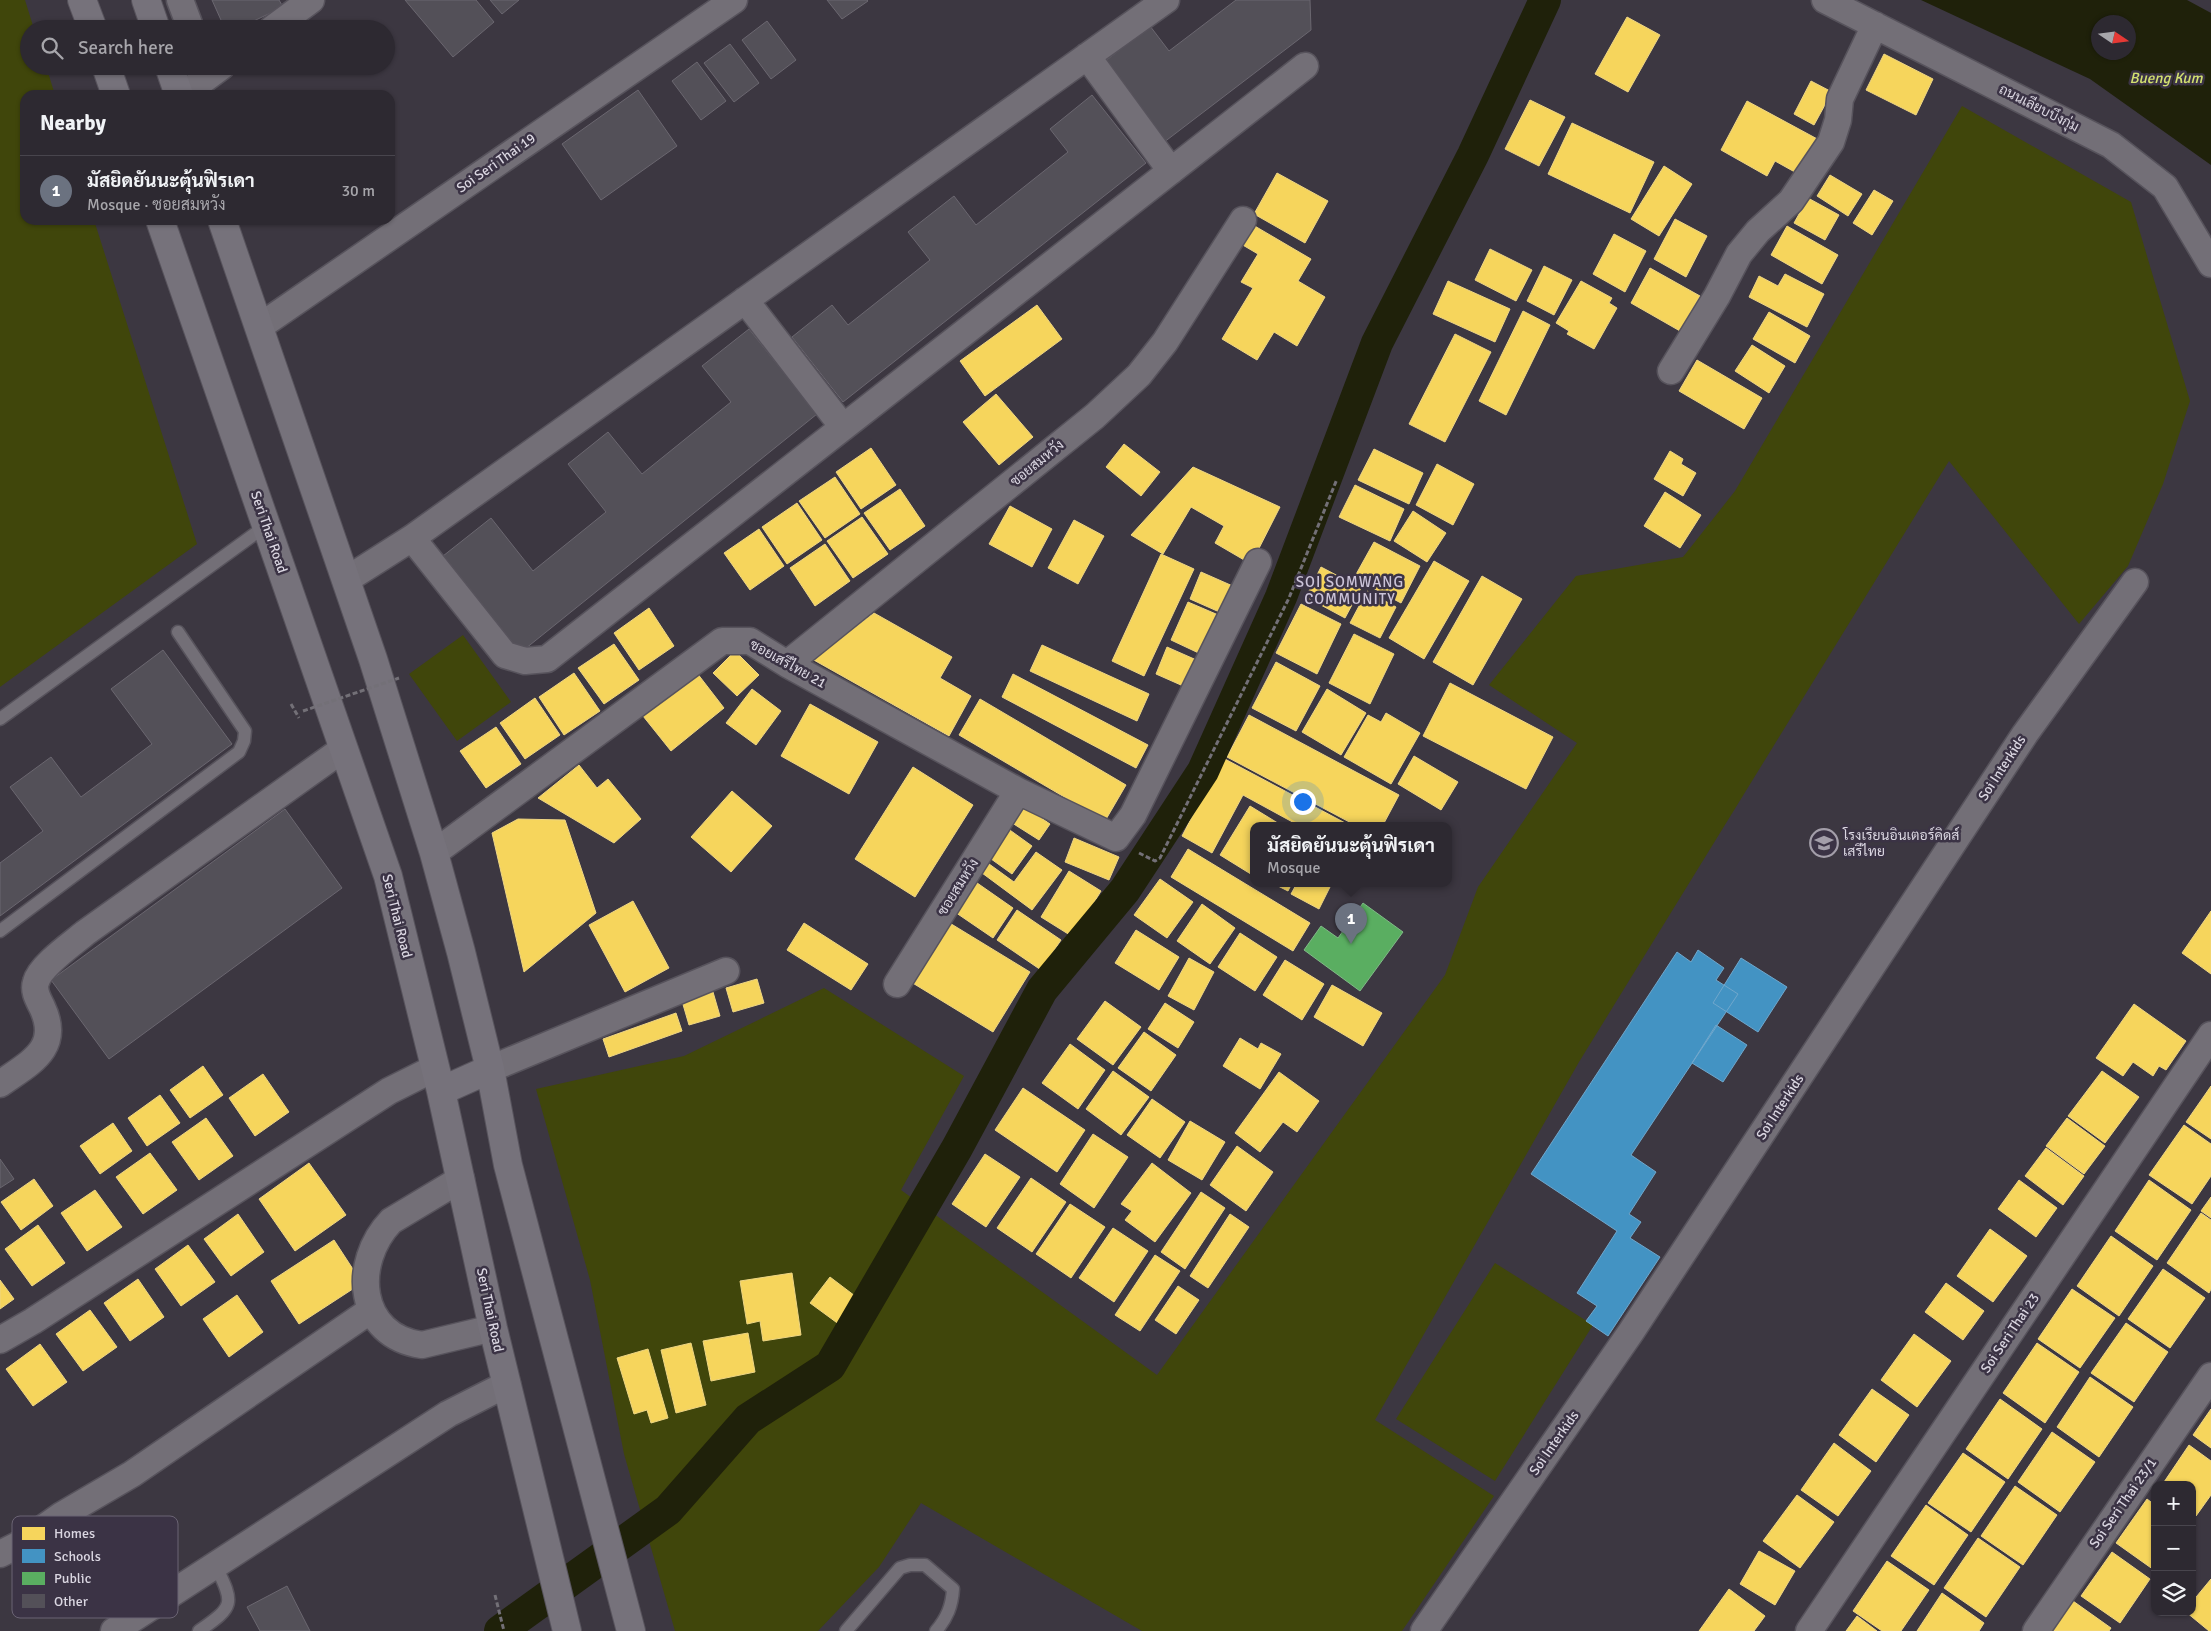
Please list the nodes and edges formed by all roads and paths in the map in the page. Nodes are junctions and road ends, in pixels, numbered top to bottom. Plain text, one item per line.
1 (82, 0) edge
2 (146, 0) edge
3 (180, 0) edge
4 (311, 0) edge
5 (734, 0) edge
6 (1166, 0) edge
7 (1825, 0) edge
8 (89, 20) edge
9 (153, 20) edge
10 (188, 20) edge
11 (284, 20) edge
12 (1875, 25) junction
13 (1087, 56) junction
14 (1305, 66) dead end
15 (109, 75) edge
16 (173, 75) edge
17 (189, 75) edge
18 (209, 75) edge
19 (114, 90) edge
20 (179, 90) edge
21 (183, 90) edge
22 (188, 90) edge
23 (1171, 171) junction
24 (1243, 220) dead end
25 (162, 225) edge
26 (224, 225) edge
27 (2211, 264) edge
28 (745, 300) junction
29 (259, 327) junction
30 (1671, 371) dead end
31 (843, 427) junction
32 (1337, 479) dead end
33 (267, 525) junction
34 (412, 538) junction
35 (1258, 562) dead end
36 (346, 580) junction
37 (2135, 582) dead end
38 (178, 632) dead end
39 (787, 664) junction
40 (399, 678) dead end
41 (303, 711) dead end
42 (0, 719) edge
43 (344, 749) junction
44 (1018, 791) junction
45 (1126, 844) junction
46 (434, 853) junction
47 (0, 931) edge
48 (726, 971) dead end
49 (897, 984) dead end
50 (2211, 1035) edge
51 (490, 1069) junction
52 (438, 1079) junction
53 (0, 1084) edge
54 (461, 1179) junction
55 (371, 1310) junction
56 (493, 1328) junction
57 (0, 1340) edge
58 (2211, 1376) edge
59 (507, 1384) junction
60 (62, 1516) edge
61 (12, 1548) edge
62 (0, 1554) edge
63 (216, 1566) junction
64 (178, 1590) edge
65 (495, 1595) dead end
66 (134, 1618) edge
67 (566, 1624) edge
68 (114, 1631) edge
69 (199, 1631) edge
70 (504, 1631) edge
71 (631, 1631) edge
72 (846, 1631) edge
73 (936, 1631) edge
74 (1424, 1631) edge
75 (1809, 1631) edge
76 (2036, 1631) edge

1 - 8 main road
2 - 9 main road
3 - 10 street
4 - 11 street
5 - 29 street, Soi Seri Thai 19
6 - 13 street
7 - 12 street, ถนนเลียบบึงกุ่ม
12 - 27 street, ถนนเลียบบึงกุ่ม
12 - 30 street
13 - 23 street
13 - 28 street
14 - 23 street
15 - 19 main road
16 - 20 main road
17 - 21 street
18 - 22 street
23 - 31 street
24 - 39 street, ซอยสมหวัง
25 - 33 main road, Seri Thai Road
26 - 29 main road
28 - 31 street
28 - 34 street
29 - 36 main road
31 - 34 street
32 - 45 path
33 - 42 lane
33 - 43 main road, Seri Thai Road
34 - 36 street
35 - 45 street
36 - 46 main road
37 - 74 street, Soi Interkids
38 - 47 lane
39 - 44 street, ซอยเสรีไทย 21
39 - 46 street, ซอยเสรีไทย 21
40 - 41 path, bridge
43 - 52 main road, Seri Thai Road
43 - 53 street
44 - 45 street, ซอยเสรีไทย 21
44 - 49 street, ซอยสมหวัง
46 - 51 main road
48 - 51 street
50 - 75 street, Soi Seri Thai 23
51 - 52 main road
51 - 71 main road
52 - 54 main road, Seri Thai Road
52 - 57 street
54 - 55 street
54 - 56 main road, Seri Thai Road
55 - 56 street
55 - 60 street
56 - 59 main road, Seri Thai Road
58 - 76 street, Soi Seri Thai 23/1
59 - 63 street
59 - 67 main road, Seri Thai Road
61 - 62 street
63 - 64 street
63 - 69 lane
65 - 70 path
66 - 68 street
72 - 73 lane

